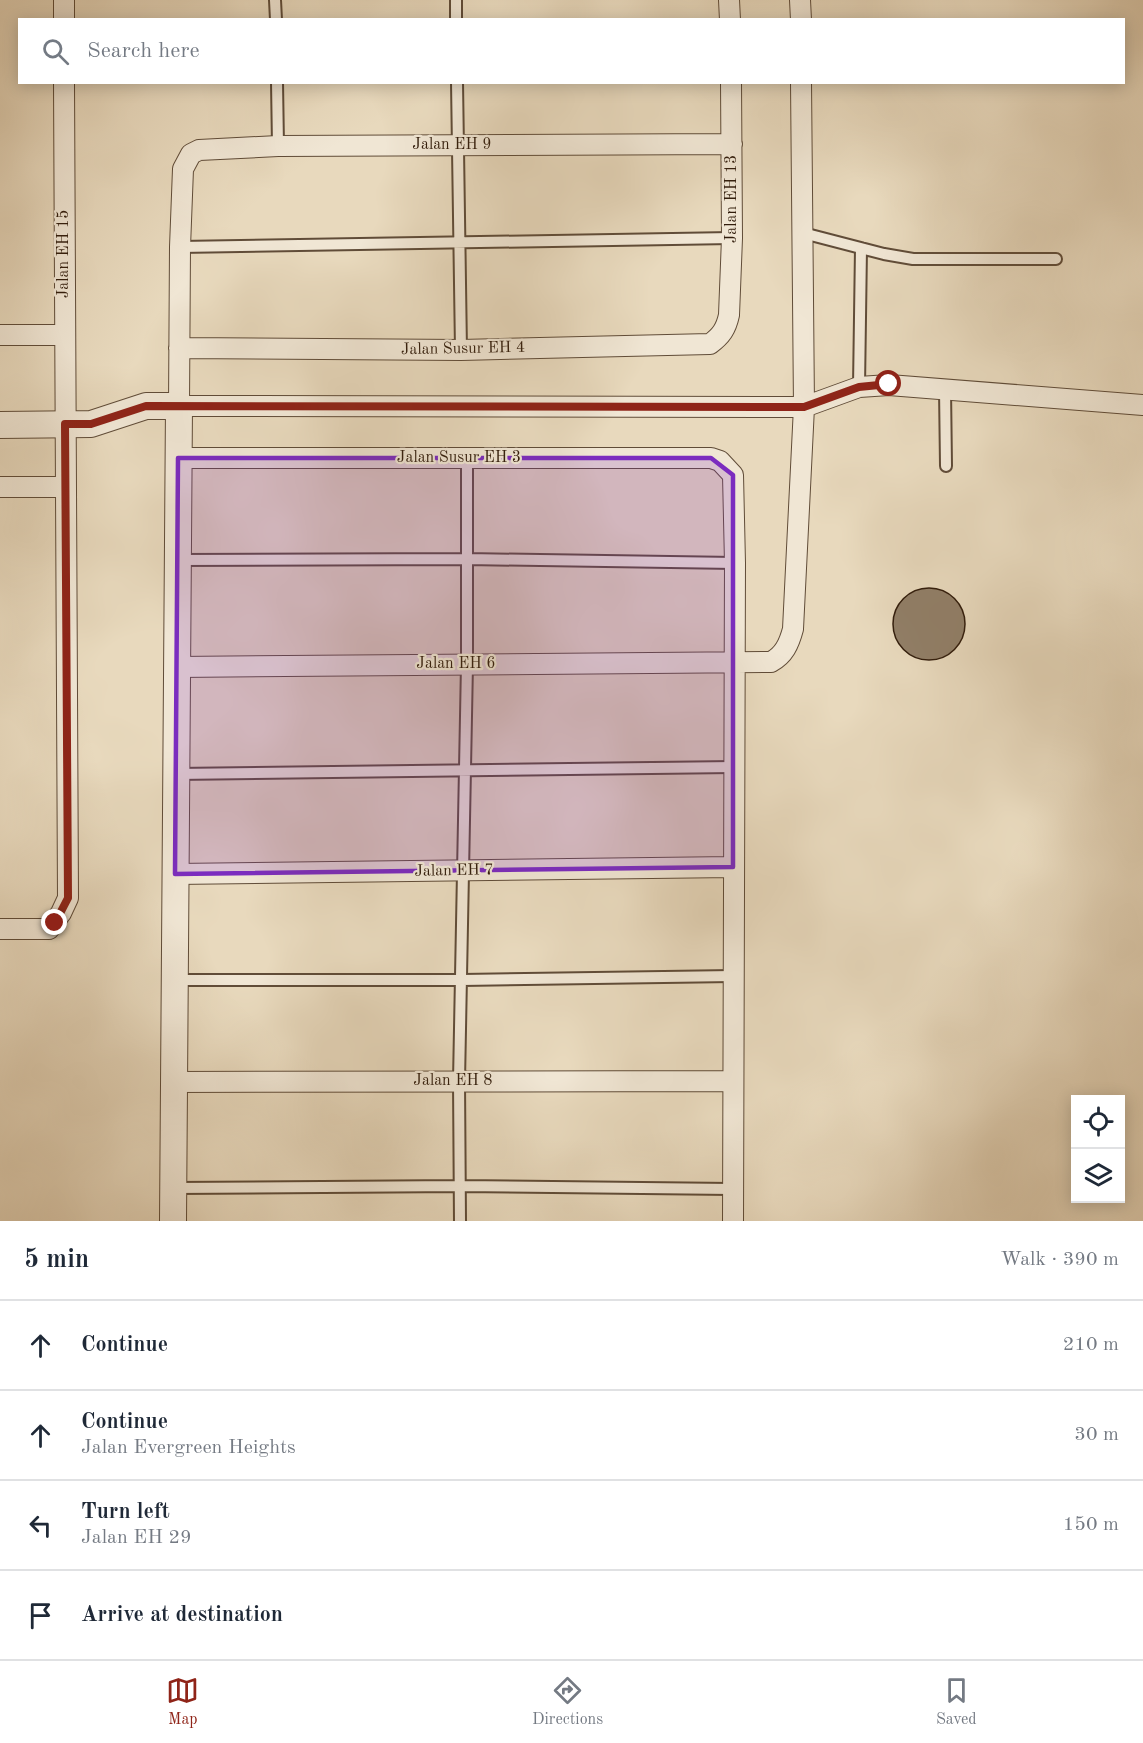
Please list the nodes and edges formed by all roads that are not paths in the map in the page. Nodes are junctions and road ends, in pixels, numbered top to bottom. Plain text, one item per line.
1 (64, 0) edge
2 (275, 0) edge
3 (456, 0) edge
4 (729, 0) edge
5 (800, 0) edge
6 (64, 18) edge
7 (276, 18) edge
8 (456, 18) edge
9 (730, 18) edge
10 (801, 18) edge
11 (64, 84) edge
12 (277, 84) edge
13 (457, 84) edge
14 (731, 84) edge
15 (801, 84) edge
16 (732, 144) junction
17 (458, 145) junction
18 (278, 146) junction
19 (803, 233) junction
20 (732, 238) junction
21 (459, 244) junction
22 (180, 247) junction
23 (861, 248) junction
24 (1056, 259) dead end
25 (729, 315) joint
26 (0, 335) edge
27 (64, 335) junction
28 (179, 348) junction
29 (461, 350) junction
30 (859, 387) junction
31 (945, 389) junction
32 (1143, 405) edge
33 (178, 406) junction
34 (804, 407) junction
35 (65, 424) junction
36 (0, 425) edge
37 (178, 458) junction
38 (467, 458) junction
39 (946, 466) dead end
40 (0, 487) edge
41 (64, 487) junction
42 (467, 559) junction
43 (177, 560) junction
44 (735, 563) junction
45 (735, 662) junction
46 (467, 664) junction
47 (177, 667) junction
48 (734, 766) junction
49 (465, 770) junction
50 (176, 774) junction
51 (734, 867) junction
52 (464, 870) junction
53 (175, 874) junction
54 (0, 929) edge
55 (733, 976) junction
56 (174, 980) junction
57 (462, 980) junction
58 (459, 1081) junction
59 (732, 1081) junction
60 (173, 1082) junction
61 (460, 1186) junction
62 (172, 1188) junction
63 (732, 1189) junction
64 (173, 1221) edge
65 (459, 1221) edge
66 (733, 1221) edge

1 - 6 street
2 - 7 lane
3 - 8 lane
4 - 9 street
5 - 10 street
11 - 27 street, Jalan EH 15
12 - 18 lane
13 - 17 lane
14 - 16 street, Jalan EH 13
15 - 19 street
16 - 17 street, Jalan EH 9
16 - 20 street, Jalan EH 13
17 - 18 street, Jalan EH 9
17 - 21 lane
18 - 22 street, Jalan EH 9
19 - 23 lane
19 - 34 street
20 - 21 lane
20 - 25 street, Jalan EH 13
21 - 22 lane
21 - 29 lane
22 - 28 street
23 - 24 lane
23 - 30 lane
25 - 29 street, Jalan Susur EH 4
26 - 27 street
27 - 35 street, Jalan EH 15
28 - 29 street, Jalan Susur EH 4
28 - 33 street
30 - 31 street
30 - 34 street
31 - 32 street
31 - 39 lane
33 - 34 street
33 - 35 street
33 - 37 street
34 - 45 street, Jalan EH 6
35 - 36 street
35 - 41 street, Jalan EH 15
37 - 38 street, Jalan Susur EH 3
37 - 43 street
38 - 42 lane
38 - 44 street, Jalan Susur EH 3
40 - 41 street
41 - 54 street, Jalan EH 15
42 - 43 lane
42 - 44 lane
42 - 46 lane
43 - 47 street
44 - 45 street
45 - 46 street, Jalan EH 6
45 - 48 street
46 - 47 street, Jalan EH 6
46 - 49 lane
47 - 50 street
48 - 49 lane
48 - 51 street
49 - 50 lane
49 - 52 lane
50 - 53 street
51 - 52 street, Jalan EH 7
51 - 55 street
52 - 53 street, Jalan EH 7
52 - 57 lane
53 - 56 street
55 - 57 lane
55 - 59 street
56 - 57 lane
56 - 60 street
57 - 58 lane
58 - 59 street, Jalan EH 8
58 - 60 street, Jalan EH 8
58 - 61 lane
59 - 63 street
60 - 62 street
61 - 62 lane
61 - 63 lane
61 - 65 lane
62 - 64 street
63 - 66 street

